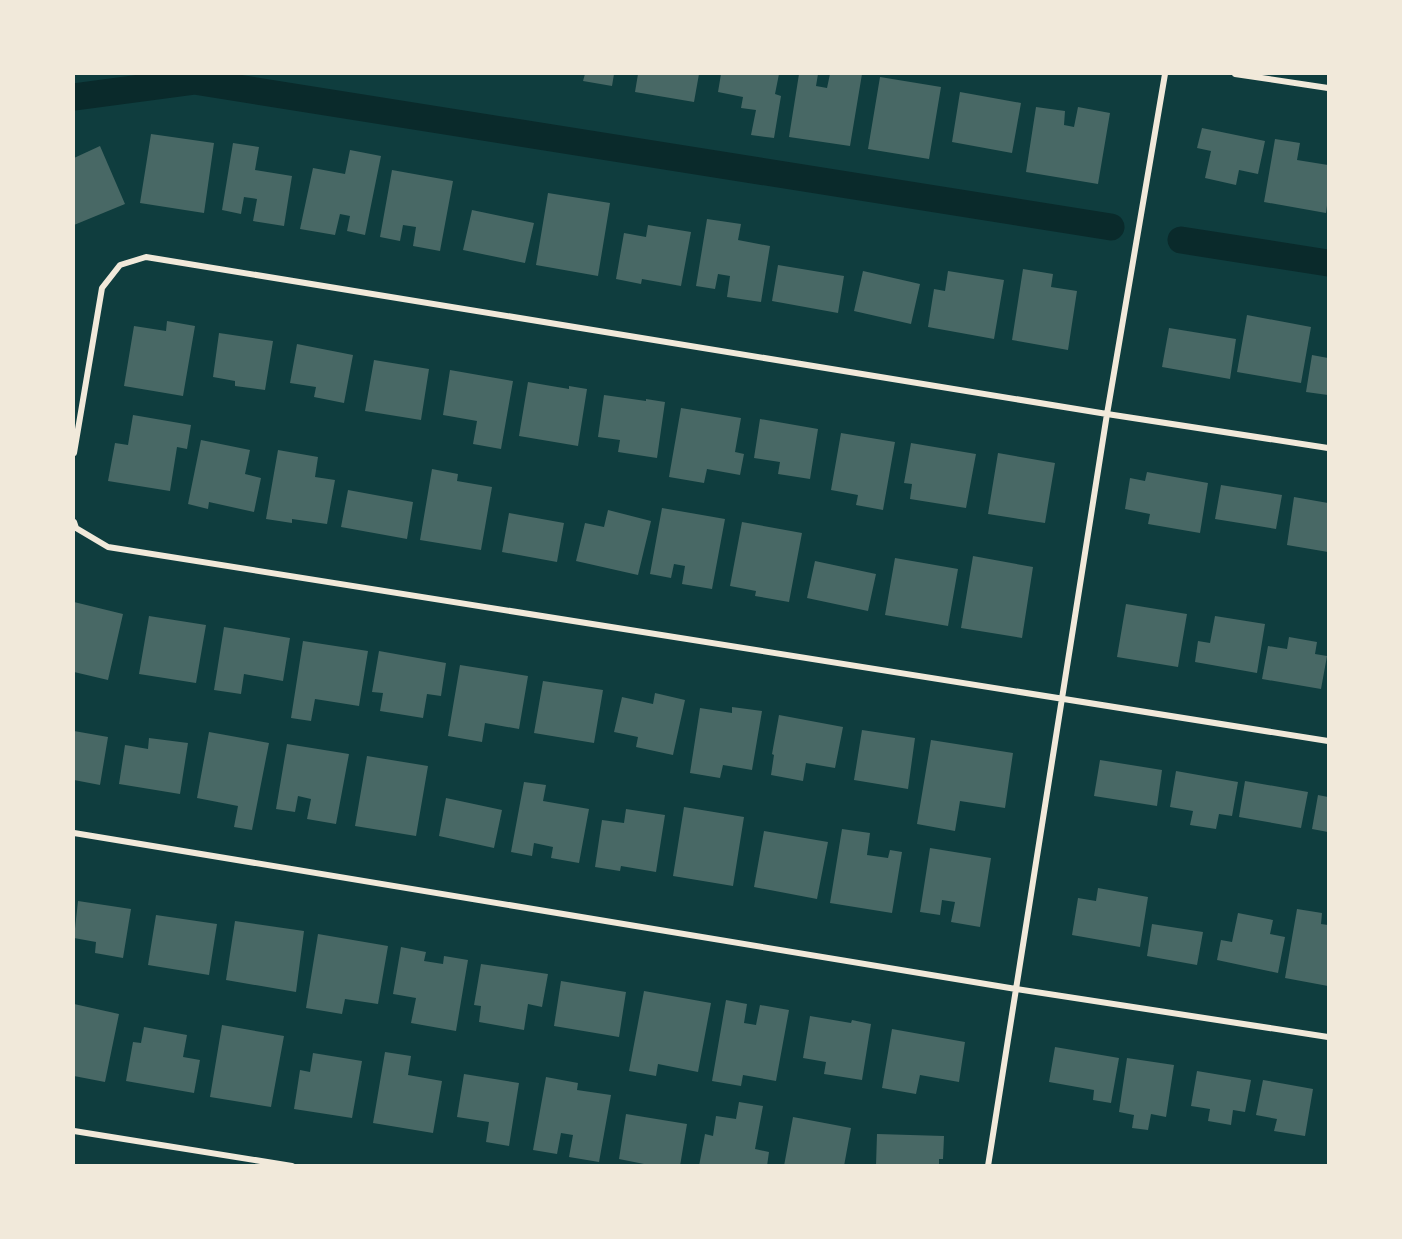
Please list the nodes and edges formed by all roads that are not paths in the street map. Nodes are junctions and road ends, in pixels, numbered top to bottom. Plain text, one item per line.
1 (1166, 74) edge
2 (1235, 74) edge
3 (1329, 88) edge
4 (1107, 414) junction
5 (1329, 448) edge
6 (74, 453) edge
7 (75, 525) edge
8 (1062, 698) junction
9 (1329, 741) edge
10 (74, 833) edge
11 (1016, 989) junction
12 (1329, 1037) edge
13 (74, 1131) edge
14 (292, 1166) edge
15 (988, 1166) edge

1 - 4 street
2 - 3 street
4 - 5 street
4 - 6 street
4 - 8 street
7 - 8 street
8 - 9 street
8 - 11 street
10 - 11 street
11 - 12 street
11 - 15 street
13 - 14 street

